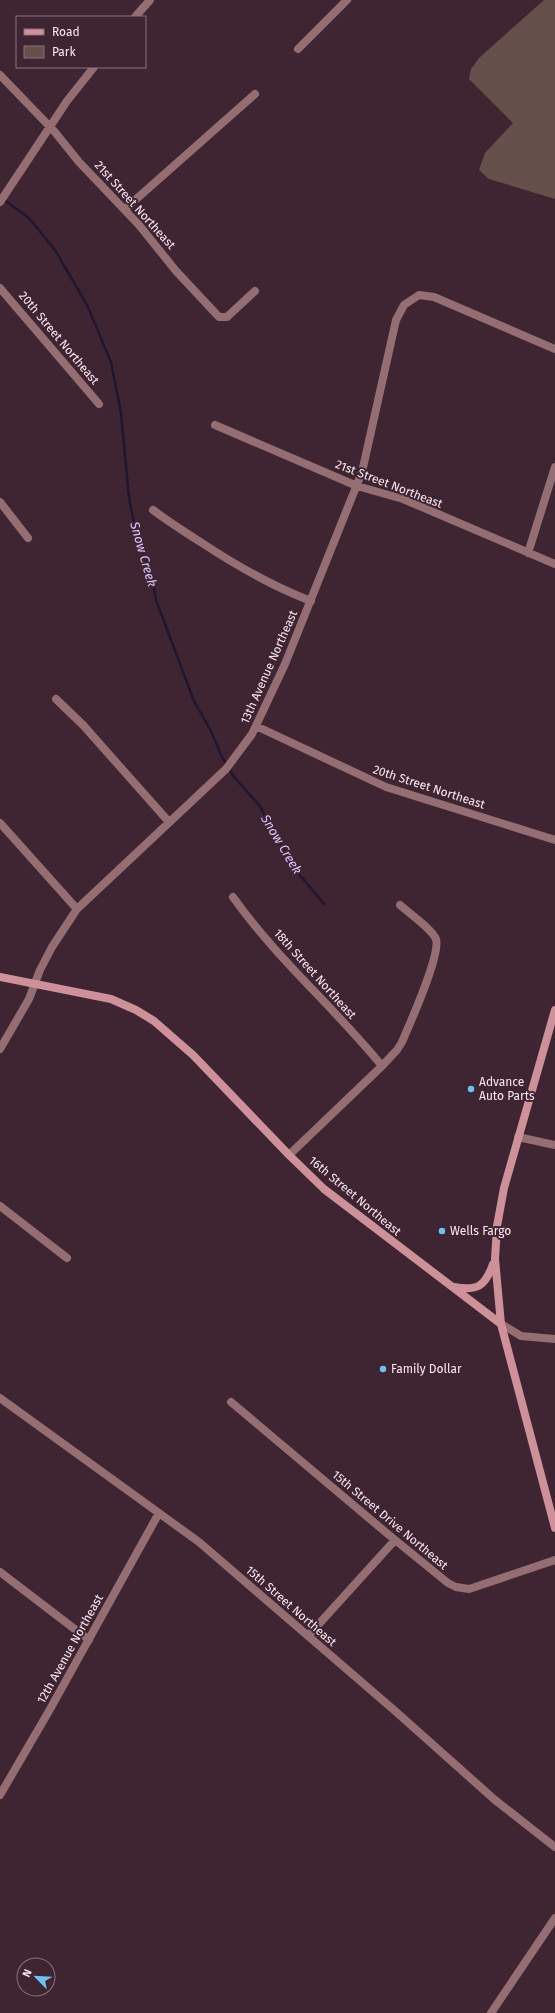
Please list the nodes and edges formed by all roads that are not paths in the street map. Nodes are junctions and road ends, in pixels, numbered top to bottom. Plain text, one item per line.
1 (150, 0) edge
2 (347, 0) edge
3 (136, 16) edge
4 (298, 49) dead end
5 (93, 68) edge
6 (0, 75) edge
7 (255, 94) dead end
8 (50, 126) junction
9 (0, 202) edge
10 (125, 209) junction
11 (0, 288) edge
12 (255, 291) dead end
13 (555, 349) edge
14 (99, 404) dead end
15 (216, 425) dead end
16 (555, 467) edge
17 (357, 486) junction
18 (0, 502) edge
19 (153, 510) dead end
20 (28, 538) dead end
21 (528, 553) junction
22 (555, 564) edge
23 (311, 601) junction
24 (56, 699) dead end
25 (256, 726) junction
26 (169, 822) junction
27 (0, 823) edge
28 (555, 840) edge
29 (233, 897) dead end
30 (400, 905) dead end
31 (77, 909) junction
32 (0, 977) edge
33 (35, 983) junction
34 (555, 1010) edge
35 (0, 1049) edge
36 (382, 1066) junction
37 (518, 1137) junction
38 (555, 1145) edge
39 (289, 1156) junction
40 (0, 1206) edge
41 (67, 1258) dead end
42 (495, 1259) junction
43 (451, 1286) junction
44 (501, 1324) junction
45 (555, 1339) edge
46 (0, 1398) edge
47 (231, 1402) dead end
48 (159, 1513) junction
49 (555, 1528) edge
50 (395, 1540) junction
51 (555, 1560) edge
52 (0, 1572) edge
53 (308, 1636) junction
54 (89, 1640) junction
55 (0, 1796) edge
56 (555, 1847) edge
57 (555, 1918) edge
58 (491, 2013) edge

1 - 3 street
2 - 4 street
5 - 8 street
6 - 8 street, 21st Street Northeast
7 - 10 street
8 - 9 street
8 - 10 street, 21st Street Northeast
10 - 12 street, 21st Street Northeast
11 - 14 street, 20th Street Northeast
13 - 17 street, 13th Avenue Northeast
15 - 17 street, 21st Street Northeast
16 - 21 street
17 - 21 street, 21st Street Northeast
17 - 23 street, 13th Avenue Northeast
18 - 20 street
19 - 23 street
21 - 22 street, 21st Street Northeast
23 - 25 street, 13th Avenue Northeast
24 - 26 street
25 - 26 street, 13th Avenue Northeast
25 - 28 street, 20th Street Northeast
26 - 31 street, 13th Avenue Northeast
27 - 31 street
29 - 36 street, 18th Street Northeast
30 - 36 street
31 - 33 street, 13th Avenue Northeast
32 - 33 main road, 16th Street Northeast
33 - 35 street, 13th Avenue Northeast
33 - 39 main road, 16th Street Northeast
34 - 37 main road
36 - 39 street
37 - 38 street
37 - 42 main road
39 - 43 main road, 16th Street Northeast
40 - 41 street
42 - 43 main road
42 - 44 main road
43 - 44 main road, 16th Street Northeast
44 - 45 street
44 - 49 main road
46 - 48 street, 15th Street Northeast
47 - 50 street, 15th Street Drive Northeast
48 - 53 street, 15th Street Northeast
48 - 54 street, 12th Avenue Northeast
50 - 51 street, 15th Street Drive Northeast
50 - 53 street
52 - 54 street
53 - 56 street, 15th Street Northeast
54 - 55 street, 12th Avenue Northeast
57 - 58 street

